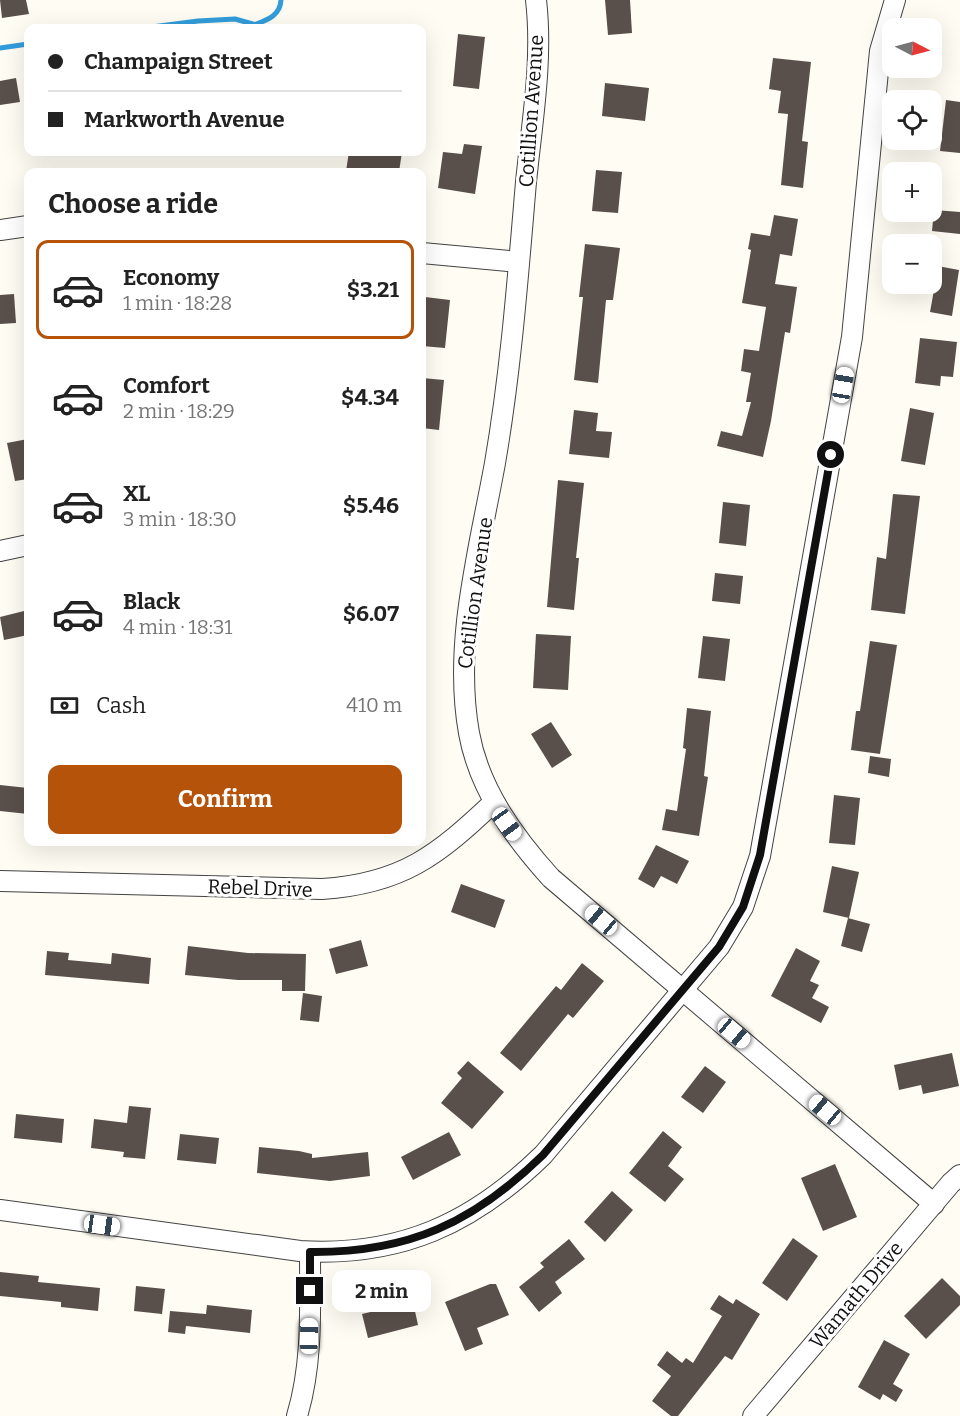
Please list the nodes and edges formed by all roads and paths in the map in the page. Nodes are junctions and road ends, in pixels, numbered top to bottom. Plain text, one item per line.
1 (536, 0) edge
2 (895, 0) edge
3 (24, 227) edge
4 (0, 230) edge
5 (426, 253) edge
6 (519, 262) junction
7 (24, 546) edge
8 (0, 550) edge
9 (494, 802) junction
10 (0, 881) edge
11 (683, 990) junction
12 (960, 1176) edge
13 (934, 1204) junction
14 (0, 1210) edge
15 (310, 1252) junction
16 (297, 1416) edge
17 (753, 1416) edge

1 - 6 street, Cotillion Avenue
2 - 11 street
3 - 4 street
5 - 6 street
6 - 9 street, Cotillion Avenue
7 - 8 street
9 - 10 street, Rebel Drive
9 - 11 street, Cotillion Avenue
11 - 13 street, Cotillion Avenue
11 - 15 street
12 - 13 street, Wamath Drive
13 - 17 street, Wamath Drive
14 - 15 street
15 - 16 street

